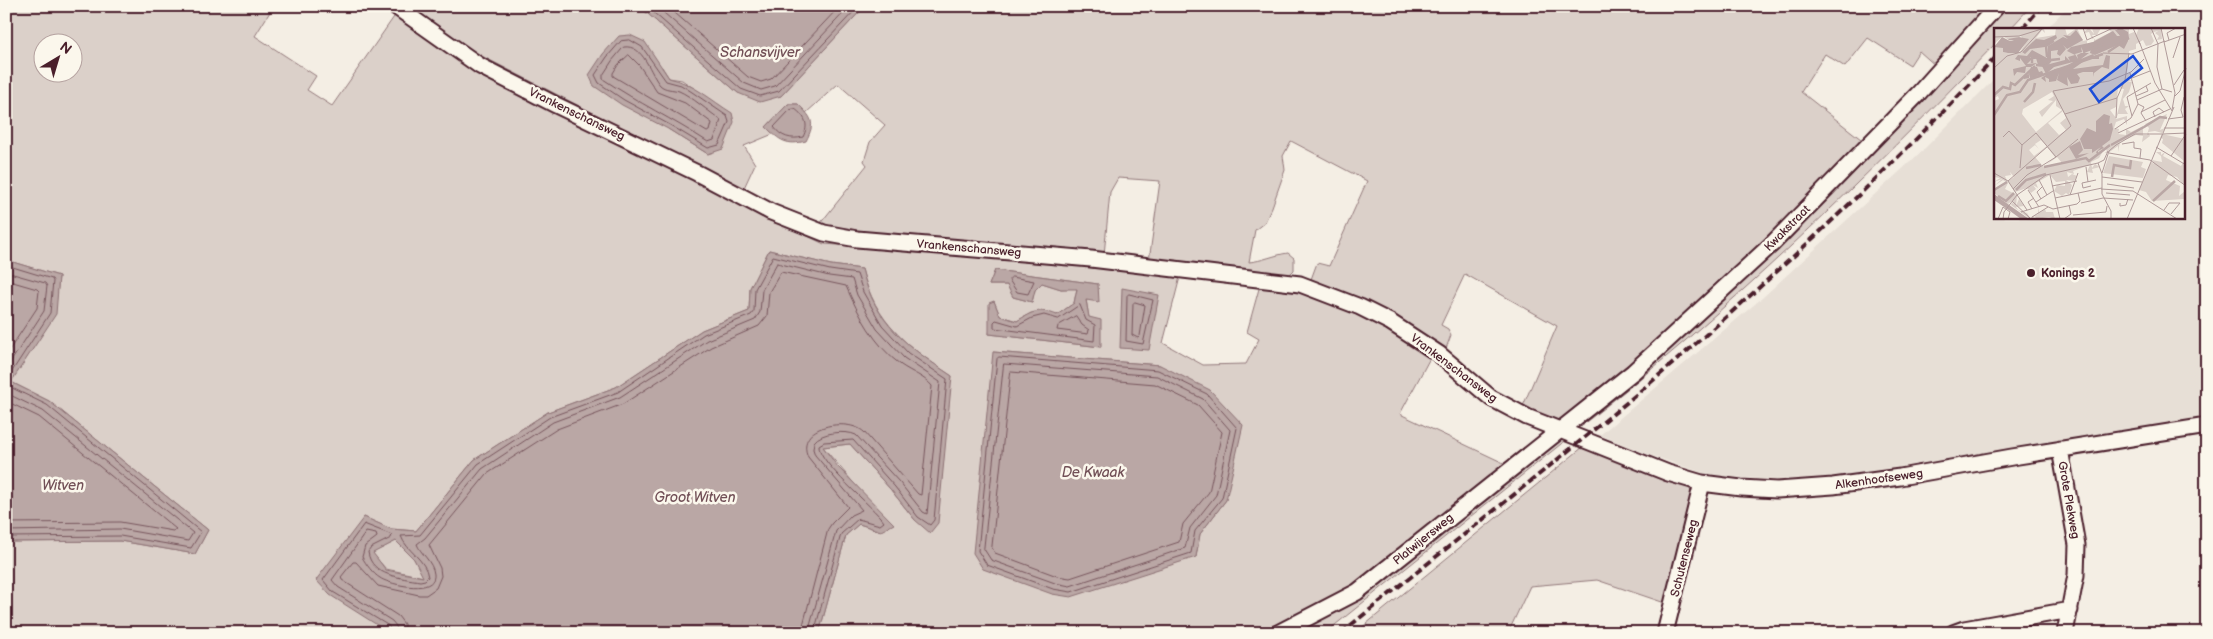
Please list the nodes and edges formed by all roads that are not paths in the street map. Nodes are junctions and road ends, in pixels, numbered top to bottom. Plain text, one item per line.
1 (395, 6) edge
2 (1997, 6) edge
3 (2207, 426) edge
4 (1558, 430) junction
5 (2060, 449) junction
6 (1702, 483) junction
7 (2070, 610) junction
8 (1278, 633) edge
9 (1666, 633) edge
10 (1953, 633) edge
11 (2065, 633) edge

1 - 4 street, Vrankenschansweg
2 - 4 street, Kwakstraat
3 - 5 street, Alkenhoofseweg
4 - 6 street, Alkenhoofseweg
4 - 8 street, Platwijersweg
5 - 6 street, Alkenhoofseweg
5 - 7 street, Grote Plekweg
6 - 9 street, Schutenseweg
7 - 10 street
7 - 11 street, Grote Plekweg

